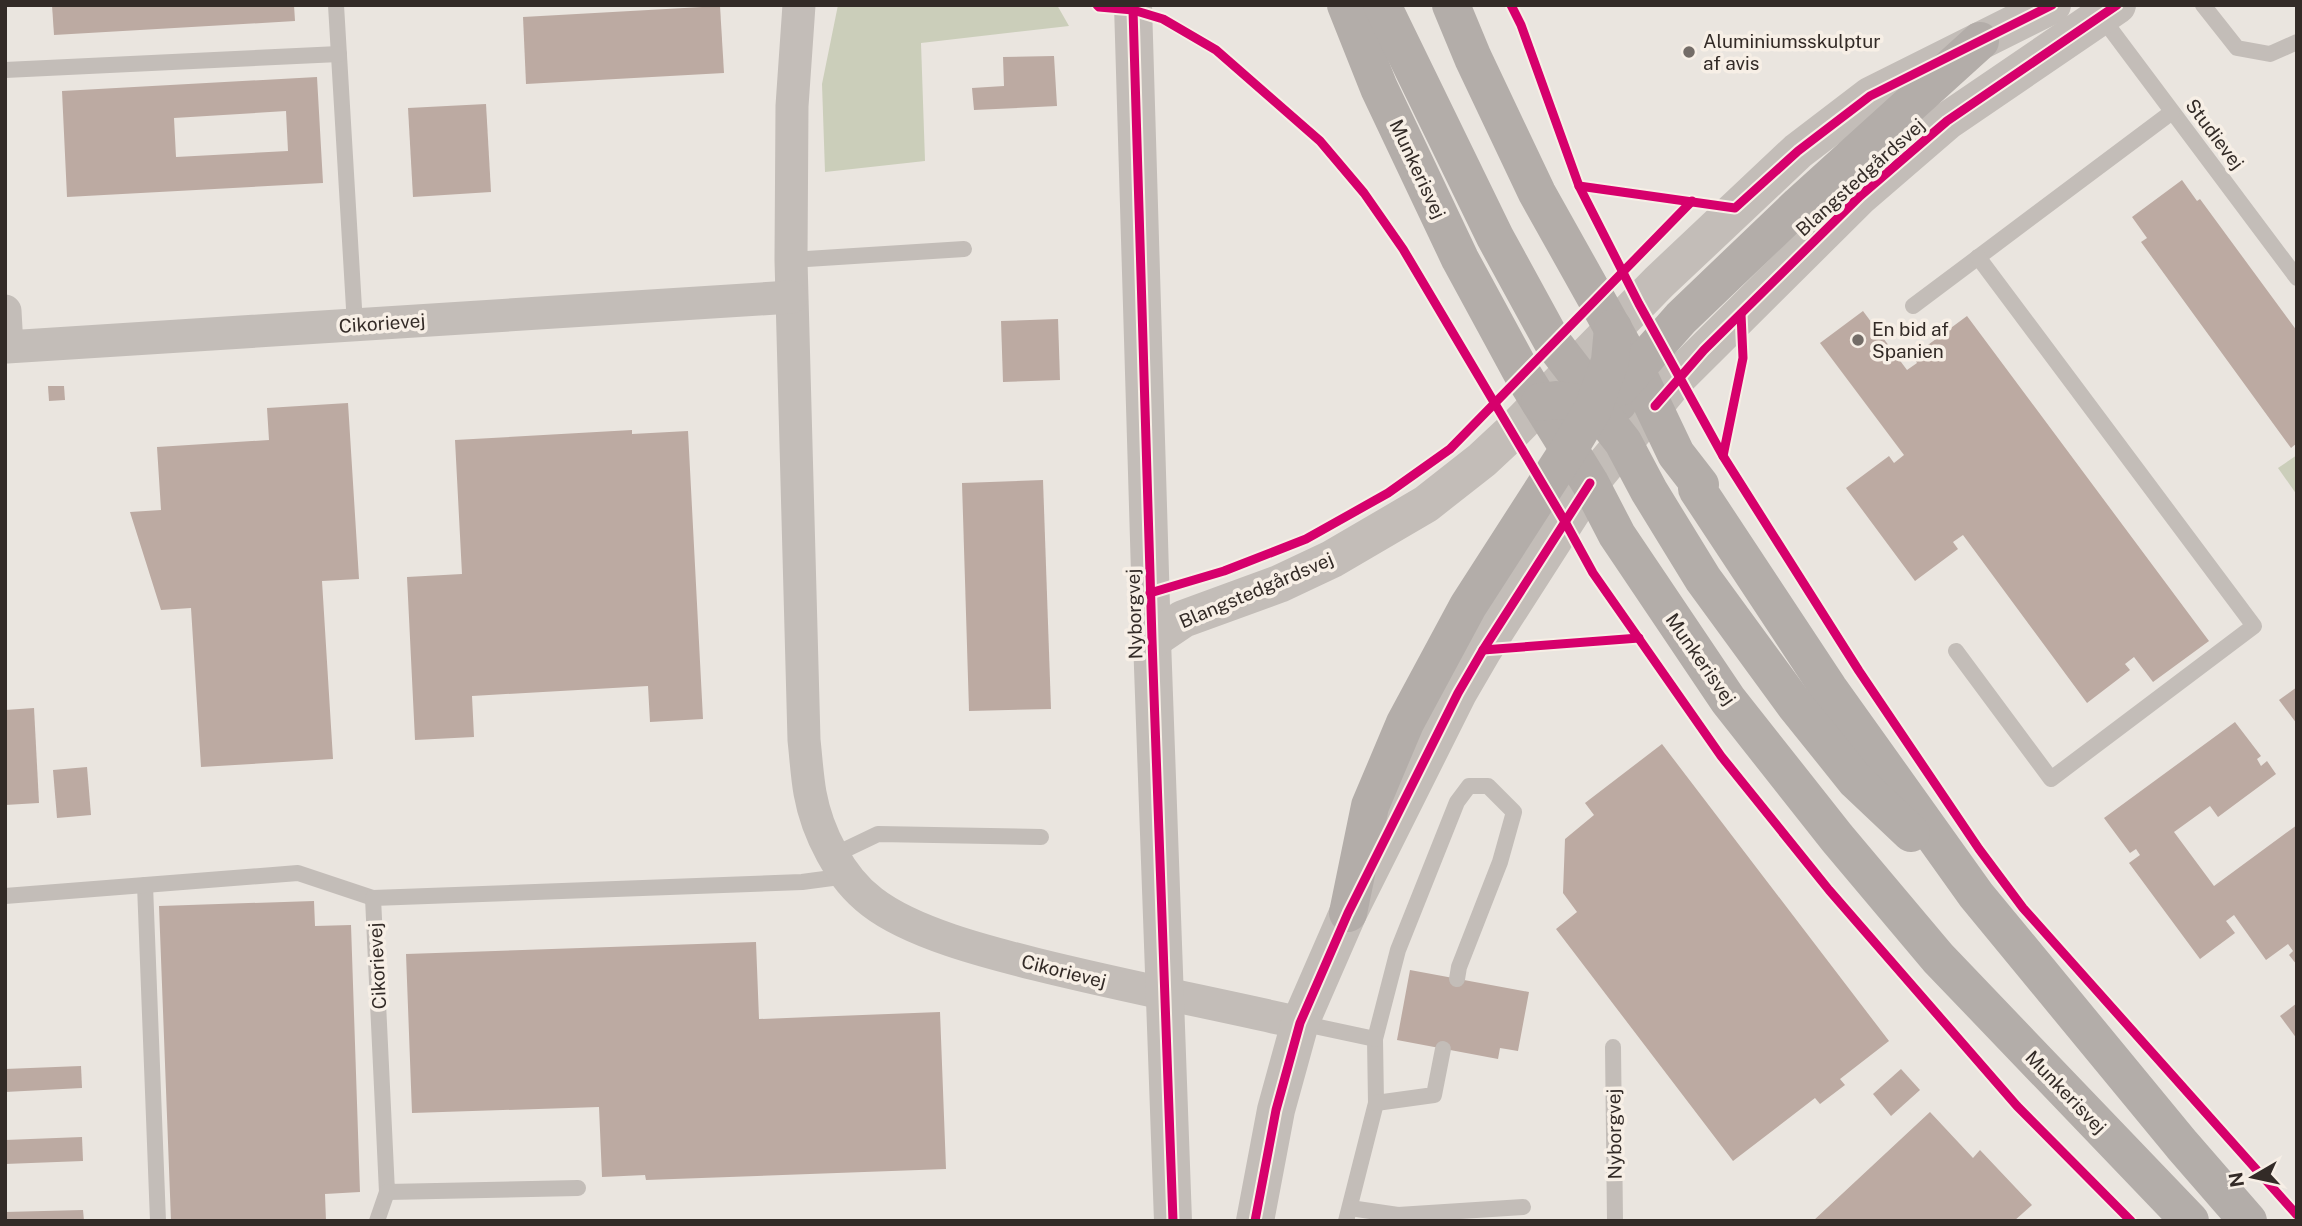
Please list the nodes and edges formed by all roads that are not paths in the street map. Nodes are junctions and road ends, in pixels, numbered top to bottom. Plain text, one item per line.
1 (336, 5) edge
2 (799, 5) edge
3 (1133, 5) edge
4 (1346, 5) edge
5 (1382, 5) edge
6 (1451, 5) edge
7 (2052, 5) edge
8 (2203, 5) edge
9 (2101, 9) edge
10 (1980, 41) junction
11 (2297, 42) edge
12 (339, 54) junction
13 (5, 70) edge
14 (2172, 112) junction
15 (964, 249) dead end
16 (1978, 257) junction
17 (791, 260) junction
18 (2297, 278) edge
19 (791, 297) junction
20 (1913, 306) dead end
21 (5, 311) edge
22 (355, 325) junction
23 (1613, 328) junction
24 (6, 347) edge
25 (1635, 368) junction
26 (1540, 402) junction
27 (1599, 406) junction
28 (1655, 406) junction
29 (1569, 449) junction
30 (1590, 483) junction
31 (1152, 640) junction
32 (1956, 651) dead end
33 (1041, 837) dead end
34 (841, 865) junction
35 (145, 885) junction
36 (1976, 895) junction
37 (5, 896) edge
38 (373, 898) junction
39 (1348, 913) junction
40 (1457, 979) dead end
41 (1165, 994) junction
42 (1300, 1023) junction
43 (1375, 1040) junction
44 (1613, 1047) dead end
45 (1443, 1049) dead end
46 (1376, 1103) junction
47 (578, 1188) dead end
48 (387, 1192) junction
49 (1523, 1207) dead end
50 (1348, 1214) edge
51 (158, 1221) edge
52 (377, 1221) edge
53 (1173, 1221) edge
54 (1255, 1221) edge
55 (1615, 1221) edge
56 (2190, 1221) edge
57 (2248, 1221) edge

1 - 12 lane
2 - 17 street, Cikorievej
3 - 31 street, Nyborgvej
4 - 26 main road, Munkerisvej
5 - 27 main road
6 - 23 main road
7 - 10 street
8 - 11 lane
9 - 14 lane, Studievej
9 - 28 street, Blangstedgårdsvej
10 - 23 street
10 - 25 main road
12 - 13 lane
12 - 22 lane
14 - 16 lane
14 - 18 lane, Studievej
15 - 17 lane
16 - 20 lane
16 - 32 lane
17 - 19 street, Cikorievej
19 - 22 street, Cikorievej
19 - 34 street, Cikorievej
21 - 24 street, Cikorievej
22 - 24 street, Cikorievej
23 - 25 main road
23 - 27 main road
25 - 27 main road
25 - 28 main road
26 - 27 main road
26 - 29 main road, Munkerisvej
26 - 31 street, Blangstedgårdsvej
27 - 28 main road
27 - 29 main road
27 - 30 main road
27 - 36 main road
28 - 36 main road
29 - 30 main road, Munkerisvej
29 - 39 main road
30 - 39 street
30 - 56 main road, Munkerisvej
31 - 41 street, Nyborgvej
33 - 34 lane
34 - 38 lane, Cikorievej
34 - 41 street, Cikorievej
35 - 37 lane
35 - 38 lane
35 - 51 lane
36 - 57 main road
38 - 48 lane, Cikorievej
39 - 42 street
40 - 43 lane
41 - 42 street, Cikorievej
41 - 53 street, Nyborgvej
42 - 43 lane
42 - 54 street
43 - 46 lane
44 - 55 lane, Nyborgvej
45 - 46 lane
46 - 50 lane
47 - 48 lane
48 - 52 lane
49 - 50 lane

